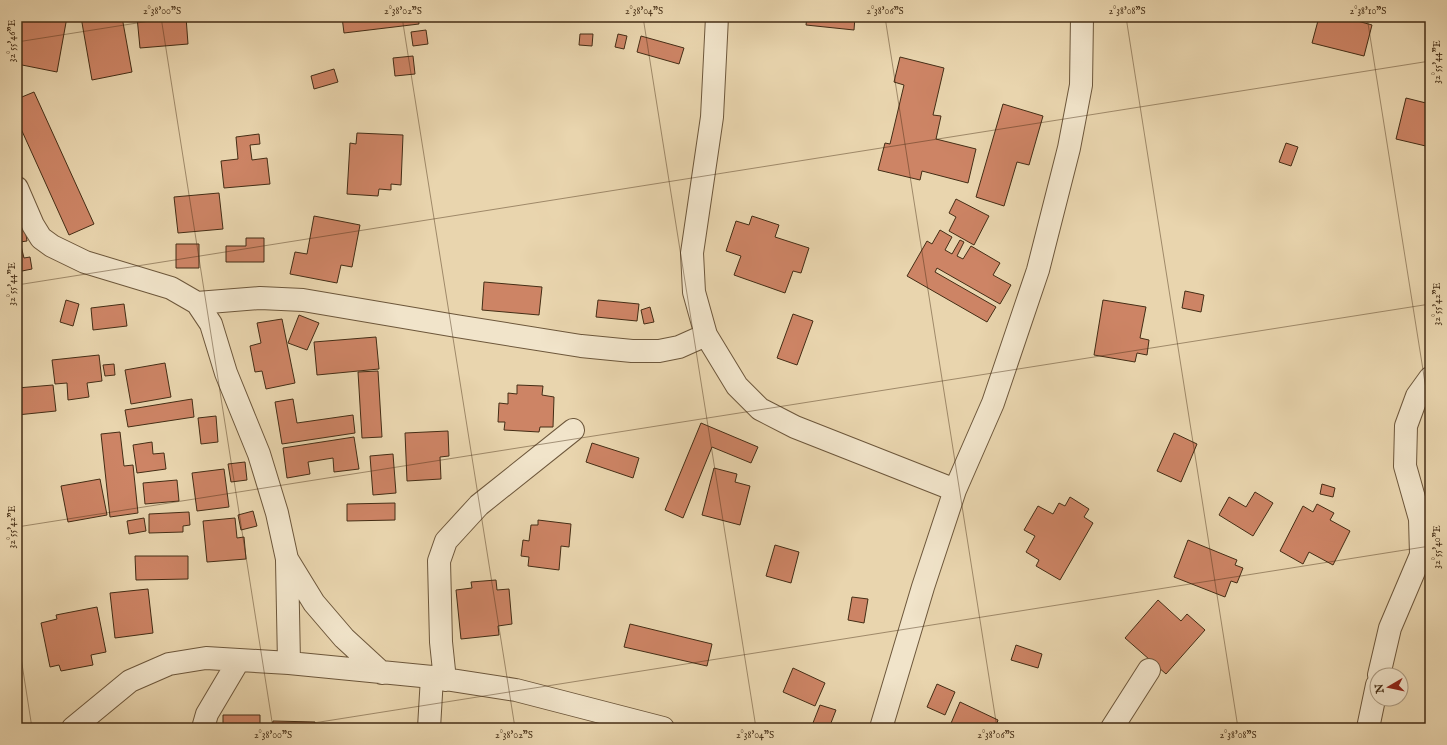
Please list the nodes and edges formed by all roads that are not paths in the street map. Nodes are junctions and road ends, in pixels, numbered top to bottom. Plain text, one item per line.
1 (717, 17) edge
2 (1082, 17) edge
3 (17, 188) edge
4 (197, 303) junction
5 (706, 335) junction
6 (1430, 378) edge
7 (574, 430) dead end
8 (955, 490) junction
9 (1425, 551) edge
10 (287, 559) junction
11 (239, 660) junction
12 (288, 663) junction
13 (1381, 667) edge
14 (1149, 670) dead end
15 (382, 673) junction
16 (438, 679) junction
17 (1372, 707) edge
18 (73, 728) edge
19 (204, 728) edge
20 (428, 728) edge
21 (663, 728) edge
22 (881, 728) edge
23 (1112, 728) edge
24 (1368, 728) edge

1 - 5 street
2 - 8 street
3 - 4 street
4 - 5 street
4 - 10 street
5 - 8 street
6 - 9 street
7 - 16 street
8 - 22 street
9 - 13 street
10 - 12 street
10 - 15 street
11 - 12 street
11 - 18 street
11 - 19 street
12 - 15 street
14 - 23 street
15 - 16 street
16 - 20 street
16 - 21 street
17 - 24 street

